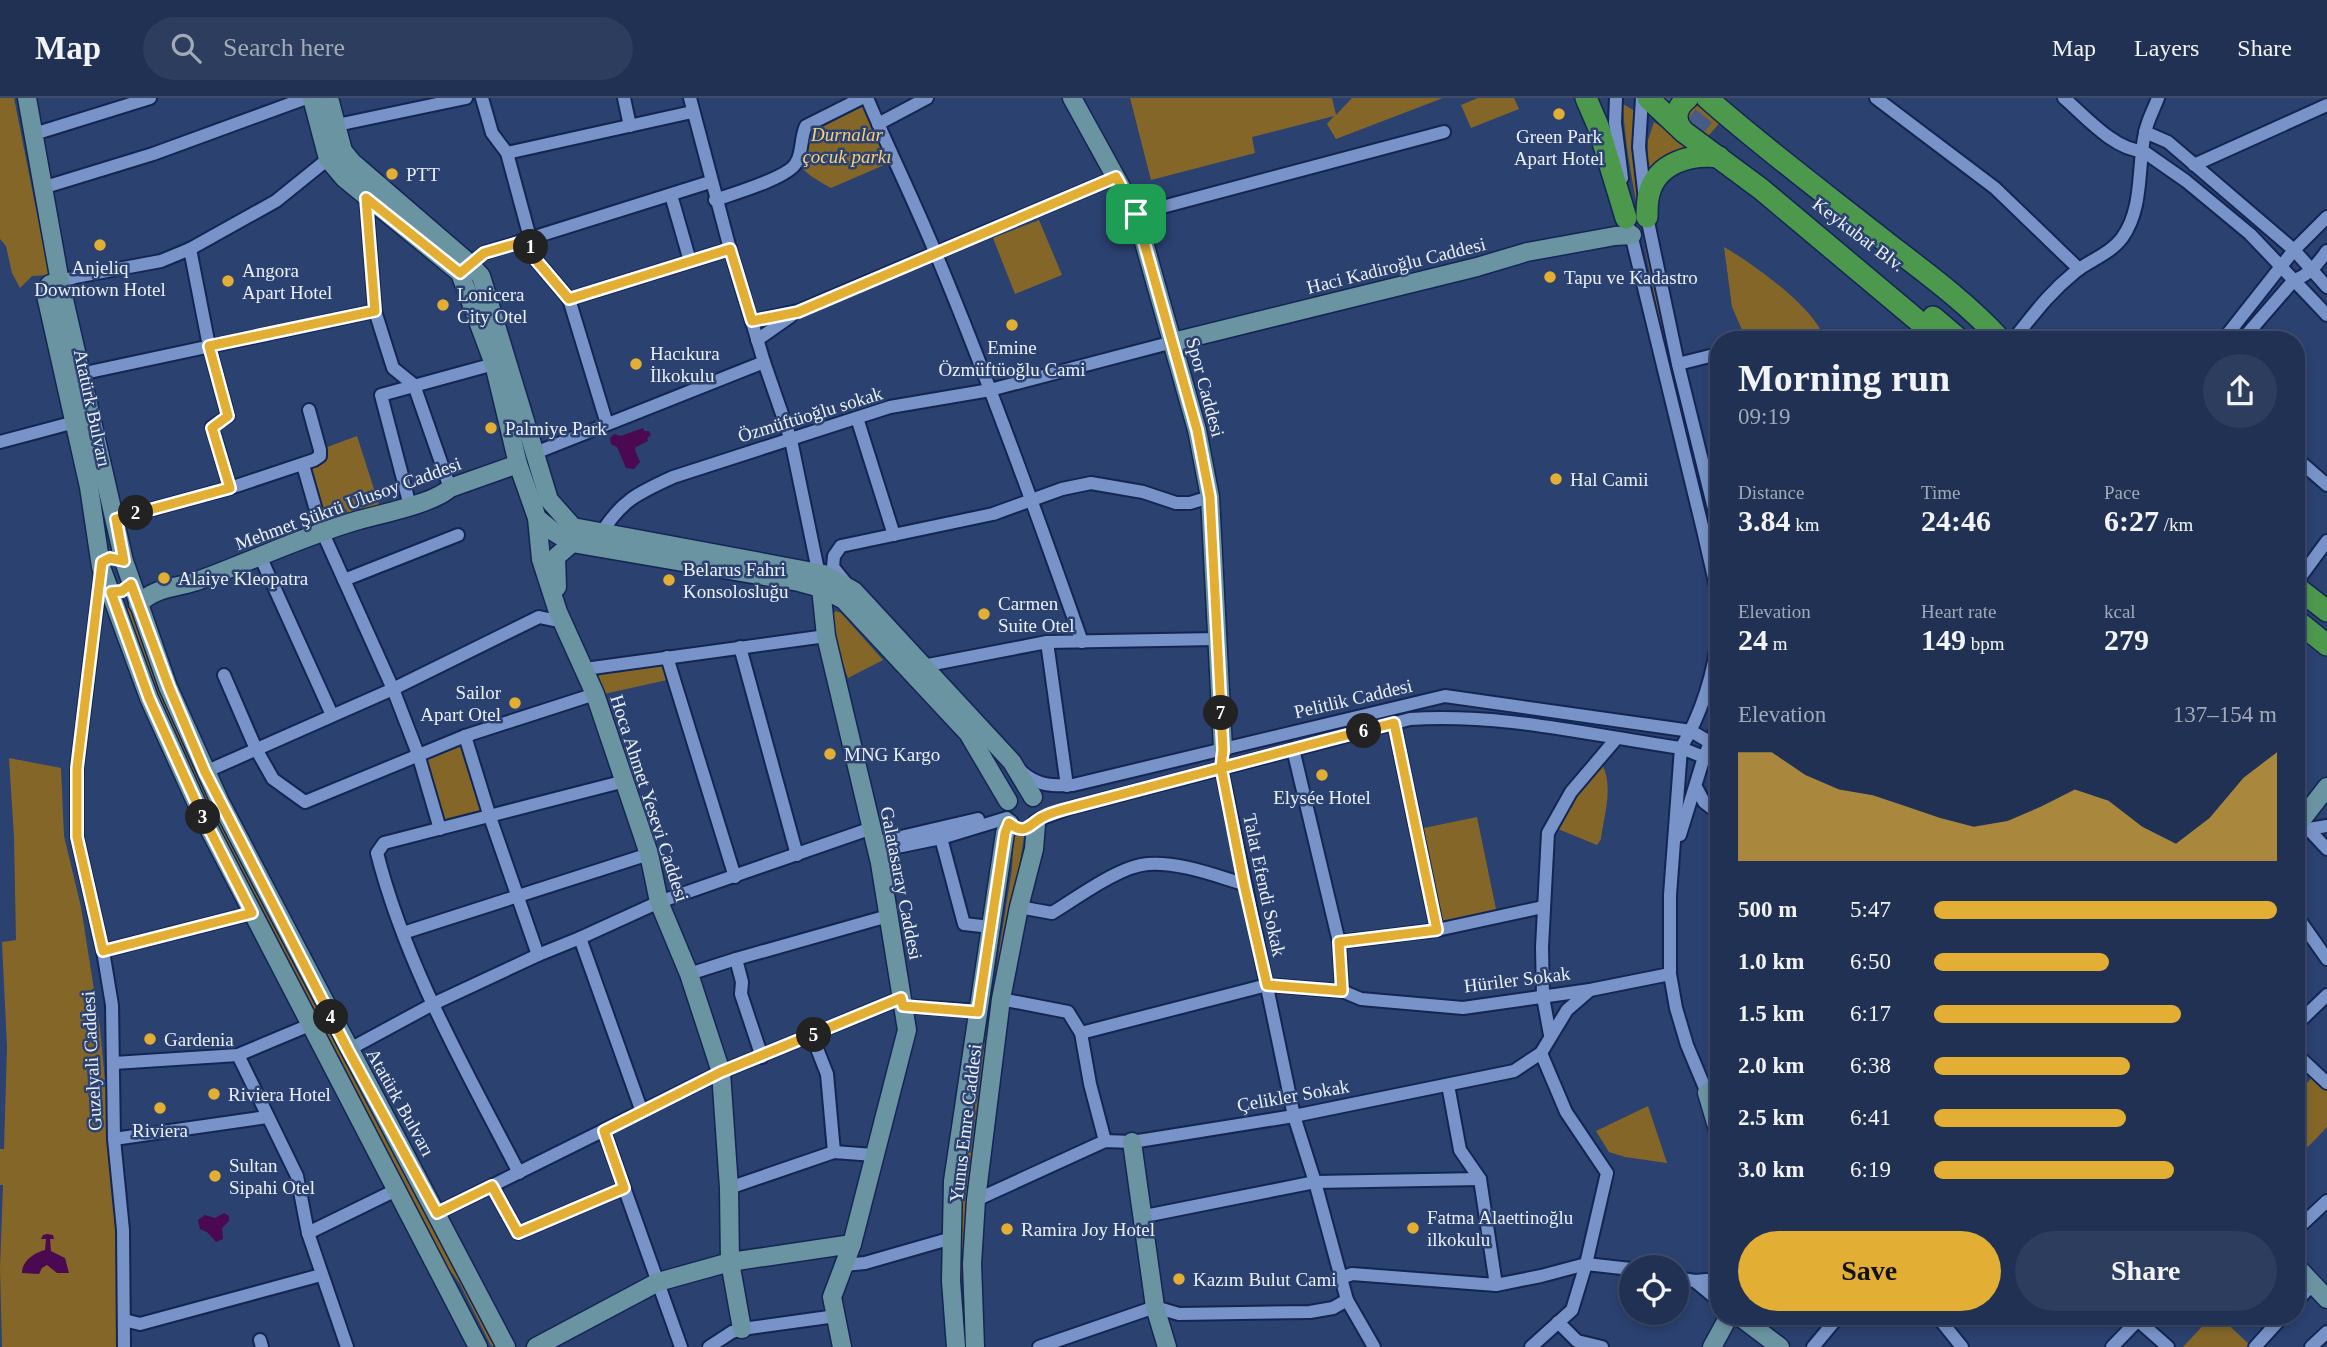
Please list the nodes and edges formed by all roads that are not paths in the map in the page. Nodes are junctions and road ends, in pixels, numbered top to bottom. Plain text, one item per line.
1 (27, 98) edge
2 (150, 98) edge
3 (306, 98) edge
4 (312, 98) edge
5 (329, 98) edge
6 (466, 98) edge
7 (482, 98) edge
8 (624, 98) edge
9 (690, 98) edge
10 (862, 98) edge
11 (867, 98) edge
12 (927, 98) edge
13 (1072, 98) edge
14 (1586, 98) edge
15 (1616, 98) edge
16 (1642, 98) edge
17 (1648, 98) edge
18 (1688, 98) edge
19 (1876, 98) edge
20 (2064, 98) edge
21 (2158, 98) edge
22 (1708, 99) edge
23 (132, 101) edge
24 (2327, 105) edge
25 (692, 112) junction
26 (878, 124) junction
27 (337, 125) junction
28 (630, 126) junction
29 (1444, 132) dead end
30 (1684, 132) junction
31 (2145, 132) junction
32 (34, 134) junction
33 (2143, 151) junction
34 (507, 153) junction
35 (336, 155) junction
36 (1718, 157) junction
37 (2194, 165) junction
38 (1116, 177) junction
39 (710, 182) junction
40 (42, 188) junction
41 (671, 195) junction
42 (366, 198) junction
43 (715, 200) junction
44 (1136, 214) junction
45 (2327, 217) edge
46 (1635, 223) junction
47 (529, 240) junction
48 (190, 249) junction
49 (730, 249) junction
50 (2294, 250) junction
51 (2327, 251) edge
52 (935, 253) junction
53 (690, 261) junction
54 (2280, 266) junction
55 (465, 268) junction
56 (2078, 269) junction
57 (2313, 269) junction
58 (2294, 280) junction
59 (60, 282) junction
60 (2327, 288) edge
61 (569, 299) junction
62 (375, 311) junction
63 (798, 312) junction
64 (2327, 315) edge
65 (752, 321) junction
66 (1930, 331) edge
67 (1949, 331) edge
68 (1988, 331) edge
69 (1993, 331) edge
70 (2020, 331) edge
71 (2230, 331) edge
72 (2250, 331) edge
73 (757, 340) junction
74 (1173, 342) junction
75 (209, 346) junction
76 (1710, 356) edge
77 (764, 362) junction
78 (494, 364) junction
79 (1678, 364) junction
80 (80, 374) junction
81 (414, 385) junction
82 (990, 390) junction
83 (309, 410) dead end
84 (857, 418) junction
85 (75, 422) junction
86 (607, 424) junction
87 (791, 440) junction
88 (0, 442) edge
89 (535, 453) junction
90 (518, 464) junction
91 (303, 465) junction
92 (2305, 466) edge
93 (2327, 485) edge
94 (230, 488) junction
95 (450, 488) junction
96 (1710, 493) edge
97 (1210, 497) junction
98 (1033, 501) junction
99 (410, 506) junction
100 (537, 518) junction
101 (116, 519) junction
102 (322, 531) junction
103 (602, 532) junction
104 (458, 535) dead end
105 (894, 535) junction
106 (2327, 541) edge
107 (572, 543) junction
108 (260, 556) junction
109 (124, 561) junction
110 (1710, 561) edge
111 (101, 567) junction
112 (2305, 572) edge
113 (344, 580) junction
114 (820, 581) junction
115 (131, 584) junction
116 (854, 591) junction
117 (111, 592) junction
118 (2305, 593) edge
119 (145, 598) junction
120 (558, 610) junction
121 (2327, 611) edge
122 (538, 617) junction
123 (2305, 627) edge
124 (825, 636) junction
125 (1217, 639) junction
126 (1047, 642) junction
127 (1082, 642) junction
128 (2327, 645) edge
129 (740, 647) junction
130 (667, 657) junction
131 (923, 666) junction
132 (585, 669) junction
133 (1710, 674) edge
134 (223, 675) dead end
135 (393, 689) junction
136 (595, 694) junction
137 (332, 715) junction
138 (1394, 723) junction
139 (1691, 731) junction
140 (465, 736) junction
141 (1616, 739) junction
142 (1710, 742) edge
143 (1710, 745) edge
144 (1681, 748) junction
145 (256, 749) junction
146 (1293, 749) junction
147 (418, 754) junction
148 (1704, 757) junction
149 (1222, 758) junction
150 (1012, 762) junction
151 (205, 772) junction
152 (625, 780) junction
153 (1067, 786) junction
154 (1696, 787) junction
155 (2327, 787) edge
156 (1033, 797) junction
157 (1710, 807) edge
158 (1007, 814) junction
159 (490, 817) junction
160 (2305, 817) edge
161 (1037, 821) junction
162 (2305, 823) edge
163 (2327, 826) edge
164 (2305, 827) edge
165 (440, 829) junction
166 (941, 838) junction
167 (874, 841) junction
168 (2327, 849) edge
169 (649, 854) junction
170 (797, 855) junction
171 (1674, 855) junction
172 (735, 877) junction
173 (1244, 884) junction
174 (518, 895) junction
175 (659, 902) junction
176 (1019, 907) junction
177 (1543, 907) junction
178 (252, 913) junction
179 (888, 916) junction
180 (991, 927) junction
181 (1437, 930) junction
182 (403, 933) junction
183 (2305, 936) edge
184 (580, 938) junction
185 (1339, 942) junction
186 (103, 951) junction
187 (538, 955) junction
188 (736, 958) junction
189 (2327, 959) edge
190 (689, 974) junction
191 (1670, 974) junction
192 (1267, 985) junction
193 (1590, 990) junction
194 (1342, 991) junction
195 (2327, 995) edge
196 (1543, 997) junction
197 (1001, 999) junction
198 (902, 1002) junction
199 (433, 1004) junction
200 (978, 1012) junction
201 (2305, 1016) edge
202 (312, 1024) junction
203 (1081, 1033) junction
204 (1550, 1035) junction
205 (812, 1037) junction
206 (348, 1050) junction
207 (1541, 1053) junction
208 (238, 1055) junction
209 (762, 1057) junction
210 (2305, 1062) edge
211 (114, 1063) junction
212 (721, 1072) junction
213 (2327, 1083) edge
214 (1448, 1085) junction
215 (1710, 1085) edge
216 (642, 1112) junction
217 (1294, 1116) junction
218 (267, 1117) junction
219 (604, 1131) junction
220 (114, 1139) junction
221 (1105, 1141) junction
222 (1132, 1142) junction
223 (834, 1152) junction
224 (874, 1155) junction
225 (519, 1173) junction
226 (1480, 1179) junction
227 (1315, 1182) junction
228 (492, 1186) junction
229 (624, 1188) junction
230 (729, 1188) junction
231 (398, 1189) junction
232 (976, 1200) junction
233 (2327, 1201) edge
234 (437, 1213) junction
235 (1140, 1217) junction
236 (2305, 1222) edge
237 (308, 1233) junction
238 (952, 1238) junction
239 (852, 1244) junction
240 (730, 1262) junction
241 (1586, 1264) junction
242 (844, 1265) junction
243 (1619, 1268) edge
244 (321, 1275) junction
245 (2305, 1276) edge
246 (1341, 1278) junction
247 (1689, 1280) edge
248 (1710, 1280) edge
249 (1695, 1281) junction
250 (658, 1282) junction
251 (1496, 1284) junction
252 (2313, 1284) junction
253 (2305, 1292) edge
254 (1710, 1293) edge
255 (2327, 1299) edge
256 (1348, 1300) junction
257 (1155, 1307) junction
258 (836, 1316) junction
259 (124, 1320) junction
260 (1558, 1322) junction
261 (1724, 1325) edge
262 (1751, 1325) edge
263 (1831, 1325) edge
264 (1944, 1325) edge
265 (2131, 1325) edge
266 (2146, 1325) edge
267 (2275, 1325) edge
268 (743, 1329) junction
269 (2327, 1332) edge
270 (124, 1347) edge
271 (347, 1347) edge
272 (478, 1347) edge
273 (506, 1347) edge
274 (536, 1347) edge
275 (681, 1347) edge
276 (709, 1347) edge
277 (842, 1347) edge
278 (956, 1347) edge
279 (975, 1347) edge
280 (1039, 1347) edge
281 (1167, 1347) edge
282 (1374, 1347) edge
283 (1531, 1347) edge
284 (1602, 1347) edge
285 (1712, 1347) edge
286 (1780, 1347) edge
287 (1813, 1347) edge
288 (1962, 1347) edge
289 (2112, 1347) edge
290 (2168, 1347) edge
291 (2255, 1347) edge
292 (2311, 1347) edge

1 - 32 street, Atatürk Bulvarı
2 - 23 street
3 - 40 street
4 - 35 street
5 - 27 street
6 - 27 street
7 - 34 street
8 - 28 street
9 - 25 street
10 - 43 street
11 - 26 street
12 - 26 street
13 - 38 street, Spor Caddesi
14 - 46 highway
15 - 46 street
16 - 46 street
17 - 30 highway
18 - 30 highway
19 - 56 street
20 - 33 street
21 - 31 street
22 - 69 highway
23 - 32 street
24 - 37 street
25 - 28 street
25 - 39 street
26 - 52 street
27 - 35 street
28 - 34 street
29 - 44 street
30 - 36 highway
31 - 33 street
31 - 37 street
32 - 40 street, Atatürk Bulvarı
33 - 54 street
33 - 56 street
34 - 47 street
35 - 42 street
35 - 48 street
35 - 55 street
36 - 46 highway
36 - 66 highway
37 - 50 street
38 - 44 street, Spor Caddesi
38 - 52 street
39 - 41 street
39 - 43 street
40 - 59 street, Atatürk Bulvarı
41 - 47 street
41 - 53 street
42 - 55 street
42 - 62 street
43 - 49 street
44 - 74 street, Spor Caddesi
45 - 50 street
46 - 74 street, Haci Kadiroğlu Caddesi
46 - 79 street
46 - 110 street
47 - 55 street
47 - 61 street
48 - 59 street
48 - 75 street
49 - 53 street
49 - 65 street
50 - 54 street
50 - 57 street
51 - 57 street
52 - 63 street
52 - 82 street
53 - 61 street
54 - 58 street
54 - 71 street
55 - 78 street, Hoca Ahmet Yesevi Caddesi
55 - 89 street
56 - 70 street
57 - 58 street
57 - 60 street
58 - 64 street
58 - 72 street
59 - 80 street, Atatürk Bulvarı
59 - 85 street, Atatürk Bulvarı
61 - 86 street
62 - 75 street
62 - 81 street
63 - 65 street
63 - 73 street
65 - 73 street
67 - 68 highway, Keykubat Blv.
73 - 77 street
74 - 82 street, Özmüftüoğlu sokak
74 - 97 street, Spor Caddesi
75 - 80 street
75 - 94 street
76 - 79 street
77 - 86 street
77 - 87 street
78 - 81 street
78 - 90 street, Hoca Ahmet Yesevi Caddesi
79 - 96 street
80 - 101 street, Atatürk Bulvarı
81 - 95 street
81 - 99 street
82 - 84 street, Özmüftüoğlu sokak
82 - 98 street
83 - 91 street
84 - 87 street, Özmüftüoğlu sokak
84 - 105 street
85 - 88 street
85 - 111 street, Atatürk Bulvarı
86 - 89 street
87 - 103 street, Özmüftüoğlu sokak
87 - 114 street
89 - 103 street
90 - 95 street, Mehmet Şükrü Ulusoy Caddesi
90 - 100 street, Hoca Ahmet Yesevi Caddesi
91 - 94 street
91 - 102 street
92 - 93 street
94 - 101 street
95 - 99 street, Mehmet Şükrü Ulusoy Caddesi
97 - 98 street
97 - 125 street, Spor Caddesi
98 - 105 street
98 - 127 street
99 - 102 street, Mehmet Şükrü Ulusoy Caddesi
100 - 107 street
100 - 120 street, Hoca Ahmet Yesevi Caddesi
101 - 109 street, Atatürk Bulvarı
102 - 108 street, Mehmet Şükrü Ulusoy Caddesi
102 - 113 street
103 - 114 street
104 - 113 street
105 - 116 street
106 - 112 street
107 - 114 street
107 - 120 street, Hoca Ahmet Yesevi Caddesi
108 - 119 street, Mehmet Şükrü Ulusoy Caddesi
108 - 137 street
109 - 111 street
109 - 115 street, Atatürk Bulvarı
111 - 117 street, Atatürk Bulvarı
111 - 186 street, Guzelyali Caddesi
113 - 135 street
114 - 116 street
114 - 124 street, Galatasaray Caddesi
114 - 158 street
115 - 117 street
115 - 119 street, Atatürk Bulvarı
116 - 131 street
117 - 178 street, Atatürk Bulvarı
118 - 121 highway
119 - 151 street, Atatürk Bulvarı
120 - 122 street
120 - 122 street
120 - 132 street, Hoca Ahmet Yesevi Caddesi
122 - 135 street
123 - 128 highway
124 - 129 street
124 - 167 street, Galatasaray Caddesi
125 - 127 street
125 - 149 street, Spor Caddesi
126 - 127 street
126 - 131 street
126 - 153 street
129 - 130 street
129 - 170 street
130 - 132 street
130 - 172 street
131 - 150 street
132 - 136 street, Hoca Ahmet Yesevi Caddesi
133 - 139 street
134 - 145 street
135 - 137 street
135 - 147 street
136 - 140 street
136 - 152 street, Hoca Ahmet Yesevi Caddesi
137 - 145 street
138 - 141 street, Pelitlik Caddesi
138 - 146 street, Pelitlik Caddesi
138 - 181 street
139 - 142 street, Pelitlik Caddesi
139 - 144 street
139 - 149 street, Pelitlik Caddesi
140 - 147 street
140 - 159 street
141 - 144 street, Pelitlik Caddesi
141 - 177 street
143 - 148 street
144 - 148 street, Pelitlik Caddesi
144 - 171 street
145 - 147 street
145 - 151 street
146 - 149 street, Pelitlik Caddesi
146 - 185 street
147 - 165 street
148 - 154 street
149 - 153 street, Pelitlik Caddesi
149 - 161 street, Pelitlik Caddesi
149 - 173 street, Talat Efendi Sokak
150 - 153 street, Pelitlik Caddesi
150 - 156 street
151 - 206 street, Atatürk Bulvarı
152 - 159 street
152 - 169 street, Hoca Ahmet Yesevi Caddesi
154 - 157 street
154 - 171 street
155 - 160 street
156 - 158 street
156 - 161 street
158 - 161 street
158 - 166 street
158 - 167 street
158 - 180 street, Yunus Emre Caddesi
159 - 165 street
159 - 174 street
161 - 176 street, Yunus Emre Caddesi
162 - 163 street
164 - 168 street
165 - 182 street
166 - 167 street
166 - 180 street
167 - 170 street
167 - 179 street, Galatasaray Caddesi
169 - 174 street
169 - 175 street, Hoca Ahmet Yesevi Caddesi
170 - 172 street
171 - 191 street
172 - 175 street
173 - 176 street
173 - 192 street, Talat Efendi Sokak
174 - 182 street
174 - 187 street
175 - 184 street
175 - 190 street, Hoca Ahmet Yesevi Caddesi
176 - 197 street, Yunus Emre Caddesi
177 - 181 street
177 - 196 street
178 - 186 street
178 - 202 street, Atatürk Bulvarı
179 - 188 street
179 - 198 street, Galatasaray Caddesi
180 - 200 street, Yunus Emre Caddesi
181 - 185 street
182 - 199 street
183 - 189 street
184 - 187 street
184 - 216 street
185 - 194 street
186 - 211 street, Guzelyali Caddesi
187 - 199 street
188 - 190 street
188 - 209 street
190 - 212 street, Hoca Ahmet Yesevi Caddesi
191 - 193 street, Hüriler Sokak
191 - 215 street
192 - 194 street, Hüriler Sokak
192 - 203 street, Hüriler Sokak
192 - 217 street, Talat Efendi Sokak
193 - 196 street, Hüriler Sokak
193 - 204 street, Çelikler Sokak
194 - 196 street, Hüriler Sokak
195 - 201 street
196 - 204 street
197 - 203 street
197 - 232 street, Yunus Emre Caddesi
198 - 200 street
198 - 205 street
198 - 224 street, Galatasaray Caddesi
199 - 206 street
199 - 225 street
200 - 238 street, Yunus Emre Caddesi
202 - 208 street
202 - 231 street, Atatürk Bulvarı
203 - 221 street
204 - 207 street, Çelikler Sokak
205 - 209 street
205 - 223 street
206 - 234 street, Atatürk Bulvarı
207 - 214 street, Çelikler Sokak
207 - 241 street
208 - 211 street
208 - 218 street
209 - 212 street
210 - 213 street
211 - 220 street, Guzelyali Caddesi
212 - 216 street
212 - 230 street, Hoca Ahmet Yesevi Caddesi
214 - 217 street, Çelikler Sokak
214 - 226 street
216 - 219 street
217 - 222 street, Çelikler Sokak
217 - 227 street, Talat Efendi Sokak
218 - 220 street
218 - 237 street
219 - 225 street
219 - 229 street
220 - 259 street, Guzelyali Caddesi
221 - 222 street, Çelikler Sokak
221 - 232 street, Çelikler Sokak
222 - 235 street
223 - 224 street
223 - 230 street
224 - 239 street, Galatasaray Caddesi
225 - 228 street
226 - 227 street
226 - 251 street
227 - 235 street
227 - 246 street, Talat Efendi Sokak
228 - 229 street
228 - 234 street
229 - 250 street
230 - 240 street, Hoca Ahmet Yesevi Caddesi
231 - 237 street
231 - 272 street, Atatürk Bulvarı
232 - 279 street, Yunus Emre Caddesi
233 - 236 street
234 - 273 street, Atatürk Bulvarı
235 - 257 street
237 - 244 street
238 - 242 street
238 - 278 street, Yunus Emre Caddesi
239 - 240 street
239 - 242 street, Galatasaray Caddesi
240 - 250 street
240 - 268 street, Hoca Ahmet Yesevi Caddesi
241 - 243 street
241 - 251 street
241 - 260 street
242 - 258 street, Galatasaray Caddesi
244 - 259 street
244 - 271 street
245 - 252 street
246 - 251 street
246 - 256 street, Talat Efendi Sokak
247 - 249 street
248 - 249 street
249 - 254 street
250 - 274 street
250 - 275 street
252 - 253 street
252 - 255 street
256 - 257 street
256 - 282 street, Talat Efendi Sokak
257 - 280 street
257 - 281 street
258 - 268 street
258 - 277 street, Galatasaray Caddesi
259 - 270 street, Guzelyali Caddesi
260 - 283 street
260 - 284 street
261 - 285 street
262 - 286 street
263 - 287 street
264 - 288 street
265 - 289 street
266 - 290 street
267 - 291 street
268 - 276 street
269 - 292 street

